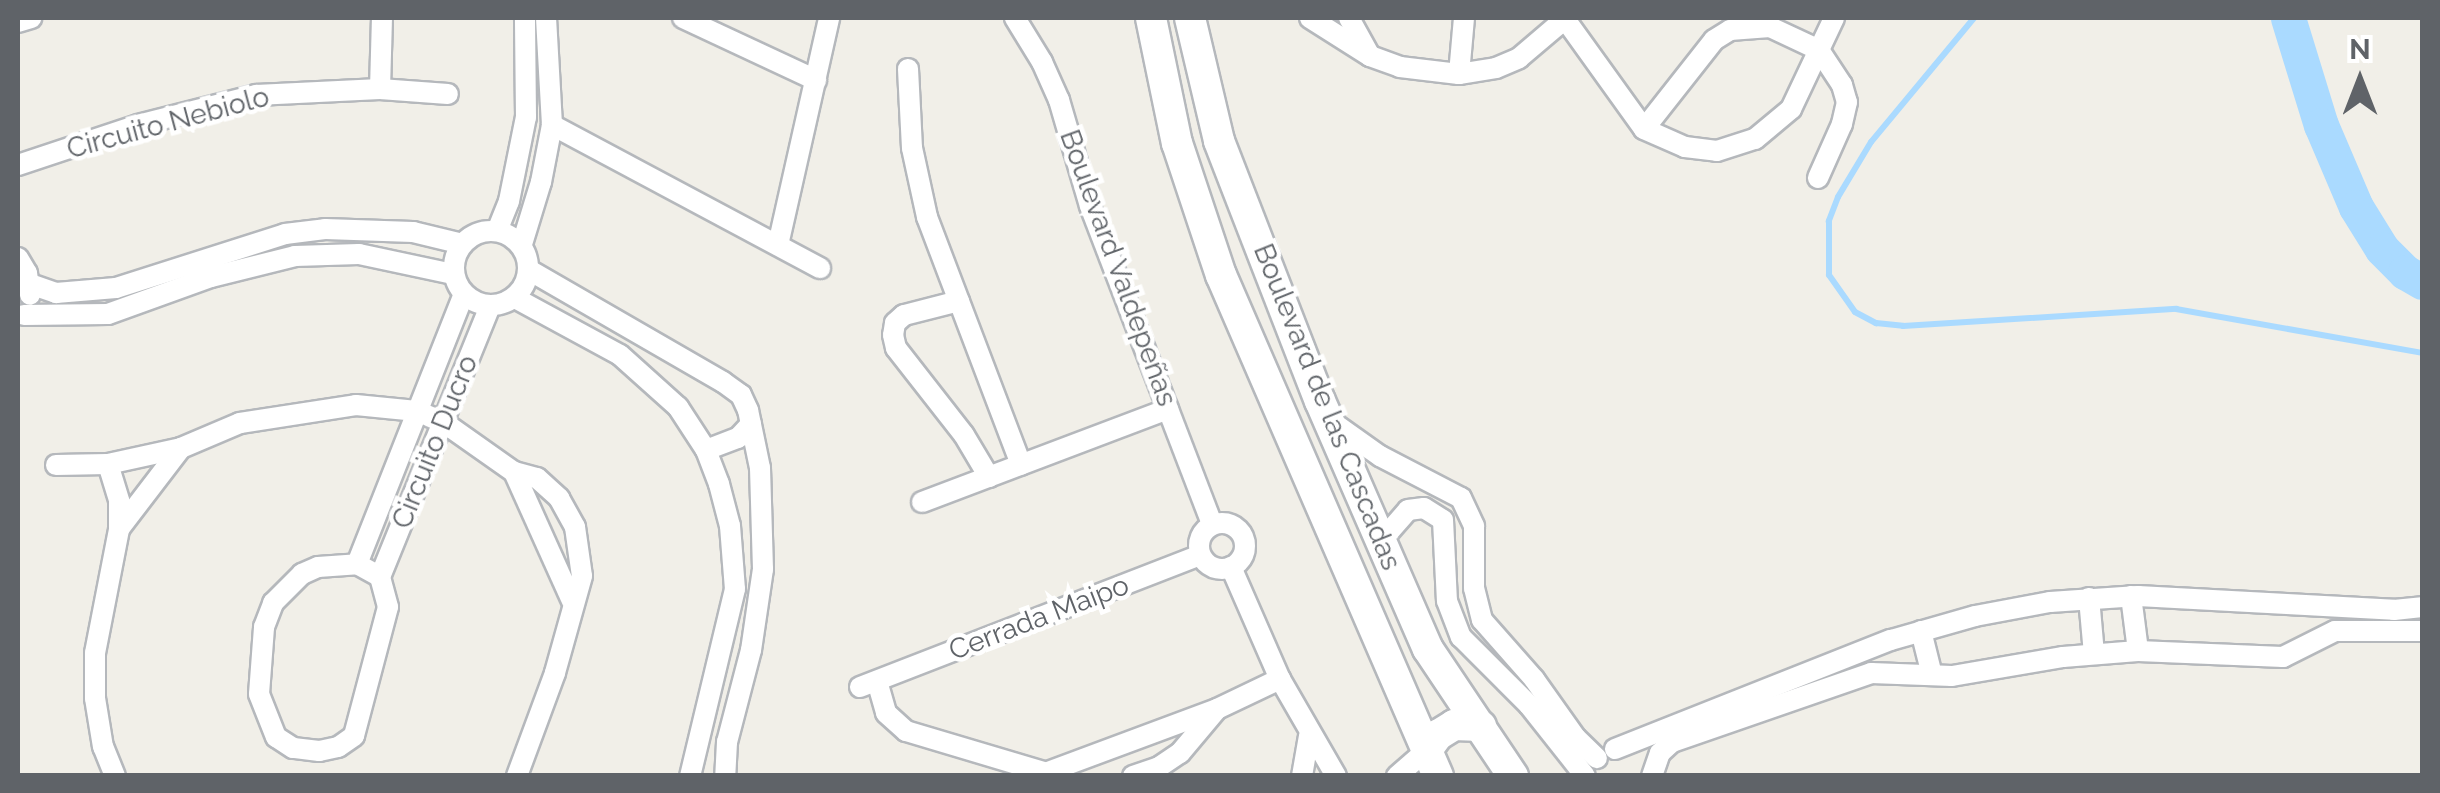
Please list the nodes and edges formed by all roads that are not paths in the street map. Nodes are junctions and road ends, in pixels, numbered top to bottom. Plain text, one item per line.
1 (31, 18) edge
2 (382, 18) edge
3 (525, 18) edge
4 (546, 18) edge
5 (682, 18) edge
6 (829, 18) edge
7 (1015, 18) edge
8 (1151, 18) edge
9 (1190, 18) edge
10 (1310, 18) edge
11 (1349, 18) edge
12 (1464, 18) edge
13 (1565, 18) edge
14 (1834, 18) edge
15 (18, 22) edge
16 (1820, 50) junction
17 (1370, 56) junction
18 (908, 69) dead end
19 (1459, 74) junction
20 (816, 80) junction
21 (380, 89) junction
22 (448, 94) dead end
23 (552, 125) junction
24 (1644, 129) junction
25 (18, 165) edge
26 (1818, 178) dead end
27 (497, 231) junction
28 (463, 244) junction
29 (522, 244) junction
30 (778, 246) junction
31 (18, 258) edge
32 (820, 268) dead end
33 (529, 270) junction
34 (453, 274) junction
35 (30, 284) junction
36 (464, 294) junction
37 (516, 298) junction
38 (959, 301) junction
39 (490, 306) junction
40 (21, 319) edge
41 (1168, 409) junction
42 (417, 411) junction
43 (1328, 418) junction
44 (443, 422) junction
45 (751, 424) junction
46 (181, 448) junction
47 (706, 450) junction
48 (108, 464) junction
49 (56, 465) dead end
50 (1020, 465) junction
51 (514, 472) junction
52 (990, 477) junction
53 (922, 502) dead end
54 (1212, 524) junction
55 (119, 528) junction
56 (1381, 540) junction
57 (1200, 555) junction
58 (357, 564) junction
59 (1231, 567) junction
60 (380, 577) junction
61 (2131, 596) junction
62 (2089, 598) junction
63 (572, 601) junction
64 (2308, 604) junction
65 (2422, 607) edge
66 (1921, 630) junction
67 (2422, 632) edge
68 (2310, 644) junction
69 (2138, 651) junction
70 (2094, 654) junction
71 (1932, 675) junction
72 (1280, 679) junction
73 (705, 709) junction
74 (1217, 709) junction
75 (1725, 714) junction
76 (734, 716) junction
77 (1481, 726) junction
78 (1310, 736) junction
79 (1433, 763) edge
80 (1598, 765) edge
81 (1051, 774) edge
82 (115, 776) edge
83 (517, 776) edge
84 (690, 776) edge
85 (726, 776) edge
86 (1134, 776) edge
87 (1302, 776) edge
88 (1336, 776) edge
89 (1397, 776) edge
90 (1513, 776) edge
91 (1649, 776) edge

1 - 15 street
2 - 21 street
3 - 27 street
4 - 23 street
5 - 20 street
6 - 20 street
7 - 41 street, Boulevard Valdepeñas
8 - 79 main road, Boulevard de las Cascadas
9 - 43 main road, Boulevard de las Cascadas
10 - 17 street
11 - 17 street
12 - 19 street
13 - 19 street
13 - 24 street
14 - 16 street
16 - 24 street
16 - 24 street
16 - 26 street
17 - 19 street
18 - 38 street
20 - 30 street
21 - 22 street, Circuito Nebiolo
21 - 25 street, Circuito Nebiolo
23 - 29 street
23 - 30 street
27 - 28 street
27 - 29 street
28 - 34 street
28 - 35 street
29 - 33 street
30 - 32 street
31 - 35 street
33 - 37 street
33 - 45 street
34 - 36 street
34 - 40 street
35 - 40 street
36 - 39 street
36 - 42 street, Circuito Ducro
37 - 39 street
37 - 47 street
38 - 50 street
38 - 52 street
39 - 44 street, Circuito Ducro
41 - 50 street
41 - 54 street, Boulevard Valdepeñas
42 - 44 street
42 - 46 street
42 - 58 street, Circuito Ducro
43 - 56 main road, Boulevard de las Cascadas
43 - 80 street
44 - 51 street
44 - 60 street, Circuito Ducro
45 - 47 street
45 - 76 street
46 - 48 street
46 - 55 street
47 - 73 street
48 - 49 street
48 - 55 street
50 - 52 street
51 - 63 street
51 - 63 street
52 - 53 street
54 - 57 street
54 - 59 street
55 - 82 street
56 - 77 main road, Boulevard de las Cascadas
56 - 80 street
57 - 59 street
57 - 81 street, Cerrada Maipo
58 - 60 street
58 - 60 street, Circuito Ducro
59 - 72 street
61 - 62 street
61 - 64 street
61 - 69 street
62 - 66 street
62 - 70 street
63 - 83 street
64 - 65 street
64 - 68 street
66 - 71 street
66 - 75 street
67 - 68 street
68 - 69 street
69 - 70 street
70 - 71 street
71 - 75 street
72 - 74 street, Cerrada Maipo
72 - 78 street
73 - 76 street
73 - 84 street
74 - 81 street, Cerrada Maipo
74 - 86 street, Cerrada Maipo
75 - 80 street
75 - 91 street
76 - 85 street
77 - 79 main road
77 - 90 main road, Boulevard de las Cascadas
78 - 87 street
78 - 88 street
79 - 89 street
80 - 91 street

